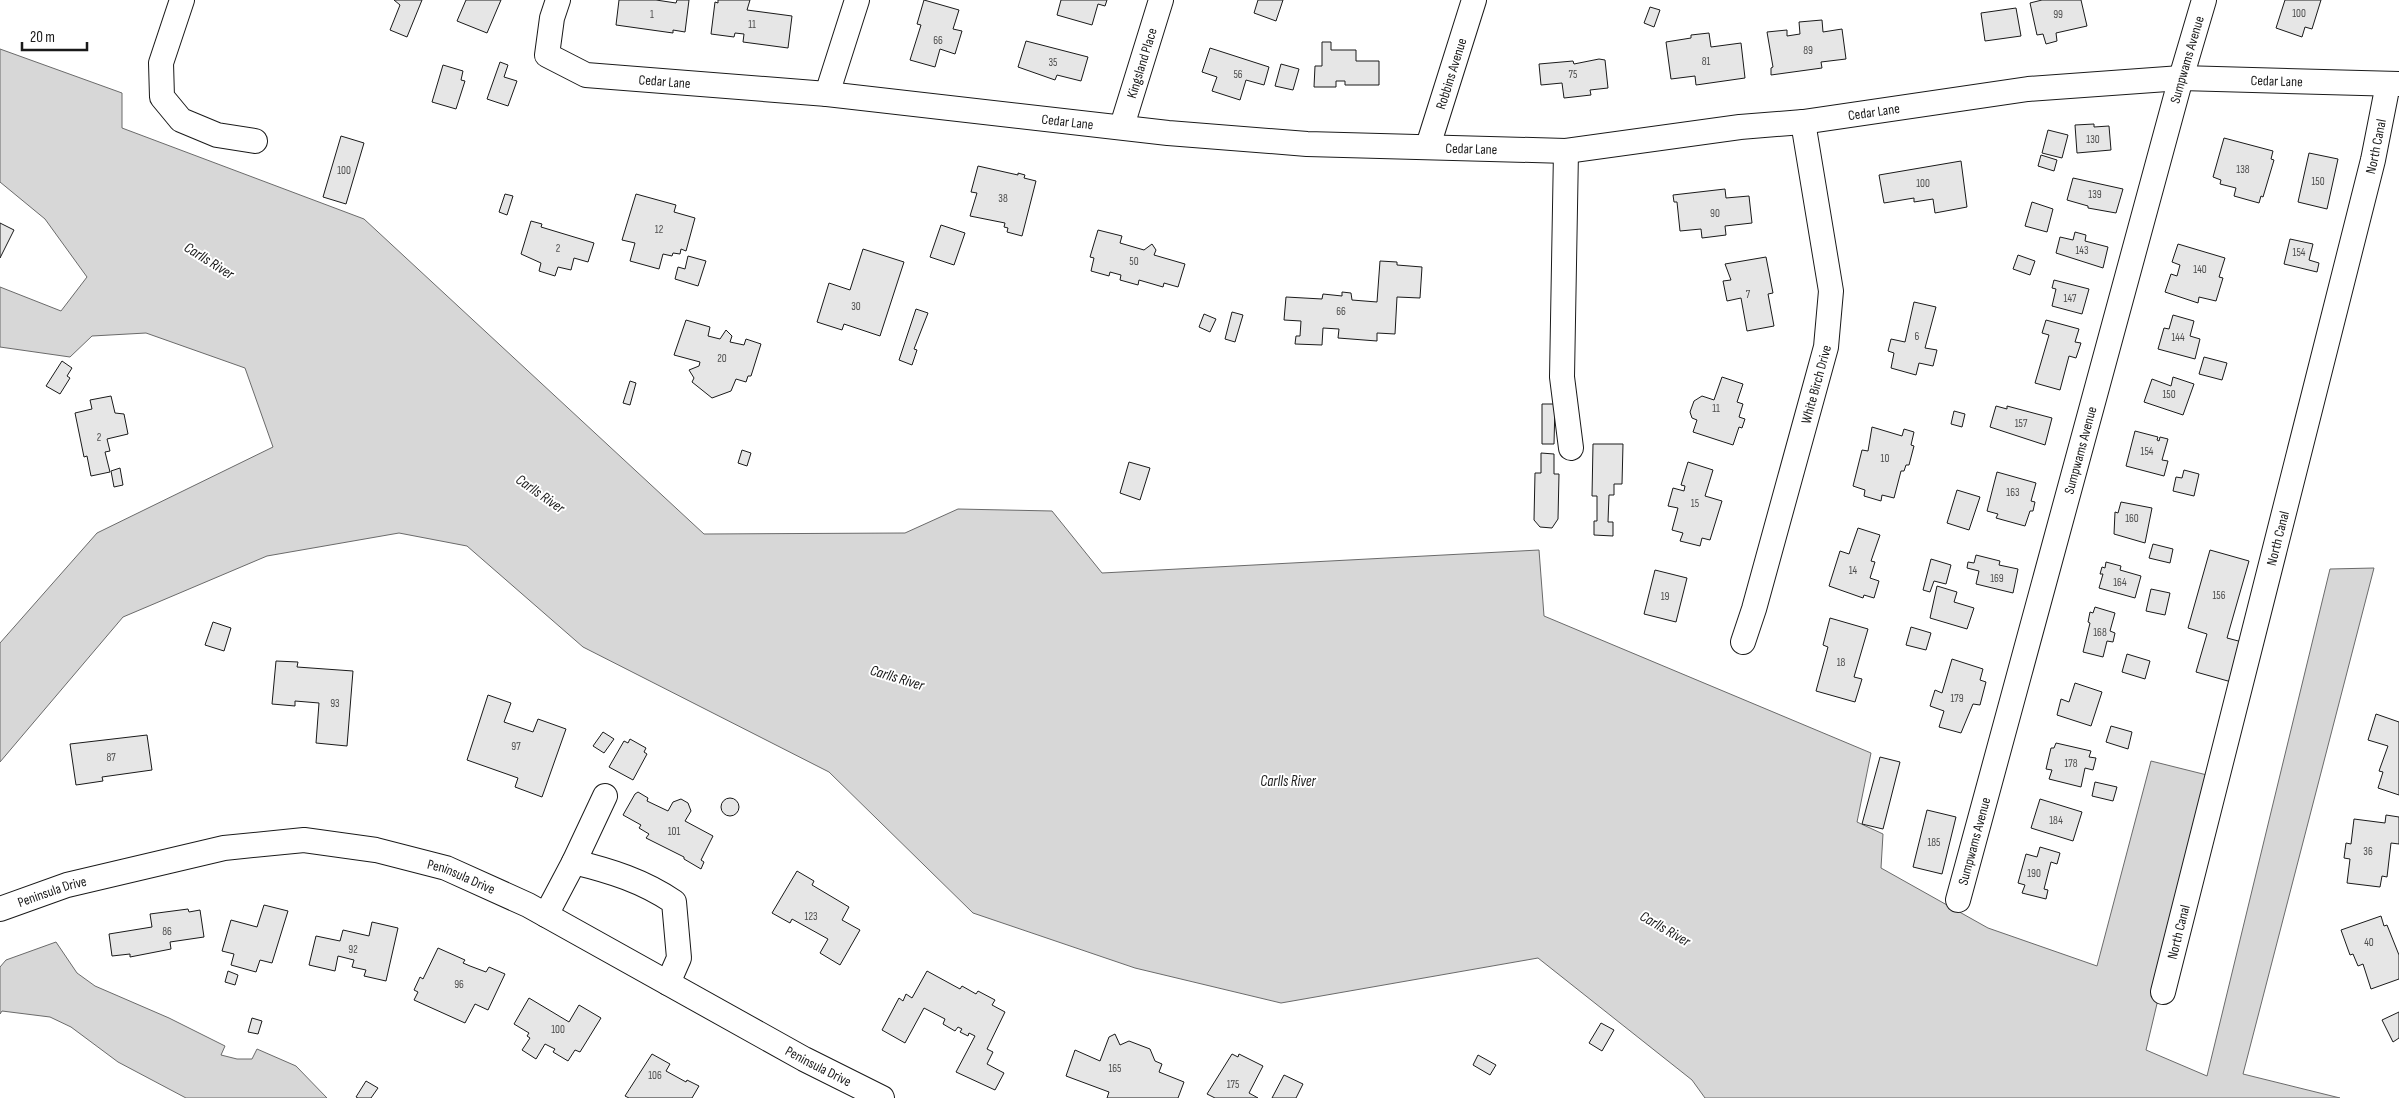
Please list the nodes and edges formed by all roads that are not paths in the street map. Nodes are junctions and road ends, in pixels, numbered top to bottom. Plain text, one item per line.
1 (182, 0) edge
2 (558, 0) edge
3 (857, 0) edge
4 (1161, 0) edge
5 (1474, 0) edge
6 (2204, 0) edge
7 (2181, 78) junction
8 (2393, 84) edge
9 (827, 94) junction
10 (1803, 122) junction
11 (1122, 126) junction
12 (255, 142) dead end
13 (1428, 146) junction
14 (1566, 151) junction
15 (1571, 448) dead end
16 (1743, 642) dead end
17 (605, 796) dead end
18 (574, 862) junction
19 (1958, 900) dead end
20 (0, 909) edge
21 (546, 915) junction
22 (668, 983) junction
23 (2163, 992) dead end
24 (882, 1098) edge

1 - 12 street
2 - 9 street, Cedar Lane
3 - 9 street
4 - 11 street, Kingsland Place
5 - 13 street, Robbins Avenue
6 - 7 street, Sumpwams Avenue
7 - 8 street, Cedar Lane
7 - 10 street, Cedar Lane
7 - 19 street, Sumpwams Avenue
8 - 23 street, North Canal
9 - 11 street, Cedar Lane
10 - 14 street, Cedar Lane
10 - 16 street, White Birch Drive
11 - 13 street, Cedar Lane
13 - 14 street, Cedar Lane
14 - 15 street
17 - 18 street
18 - 21 street
18 - 22 street
20 - 21 street, Peninsula Drive
21 - 22 street, Peninsula Drive
22 - 24 street, Peninsula Drive

